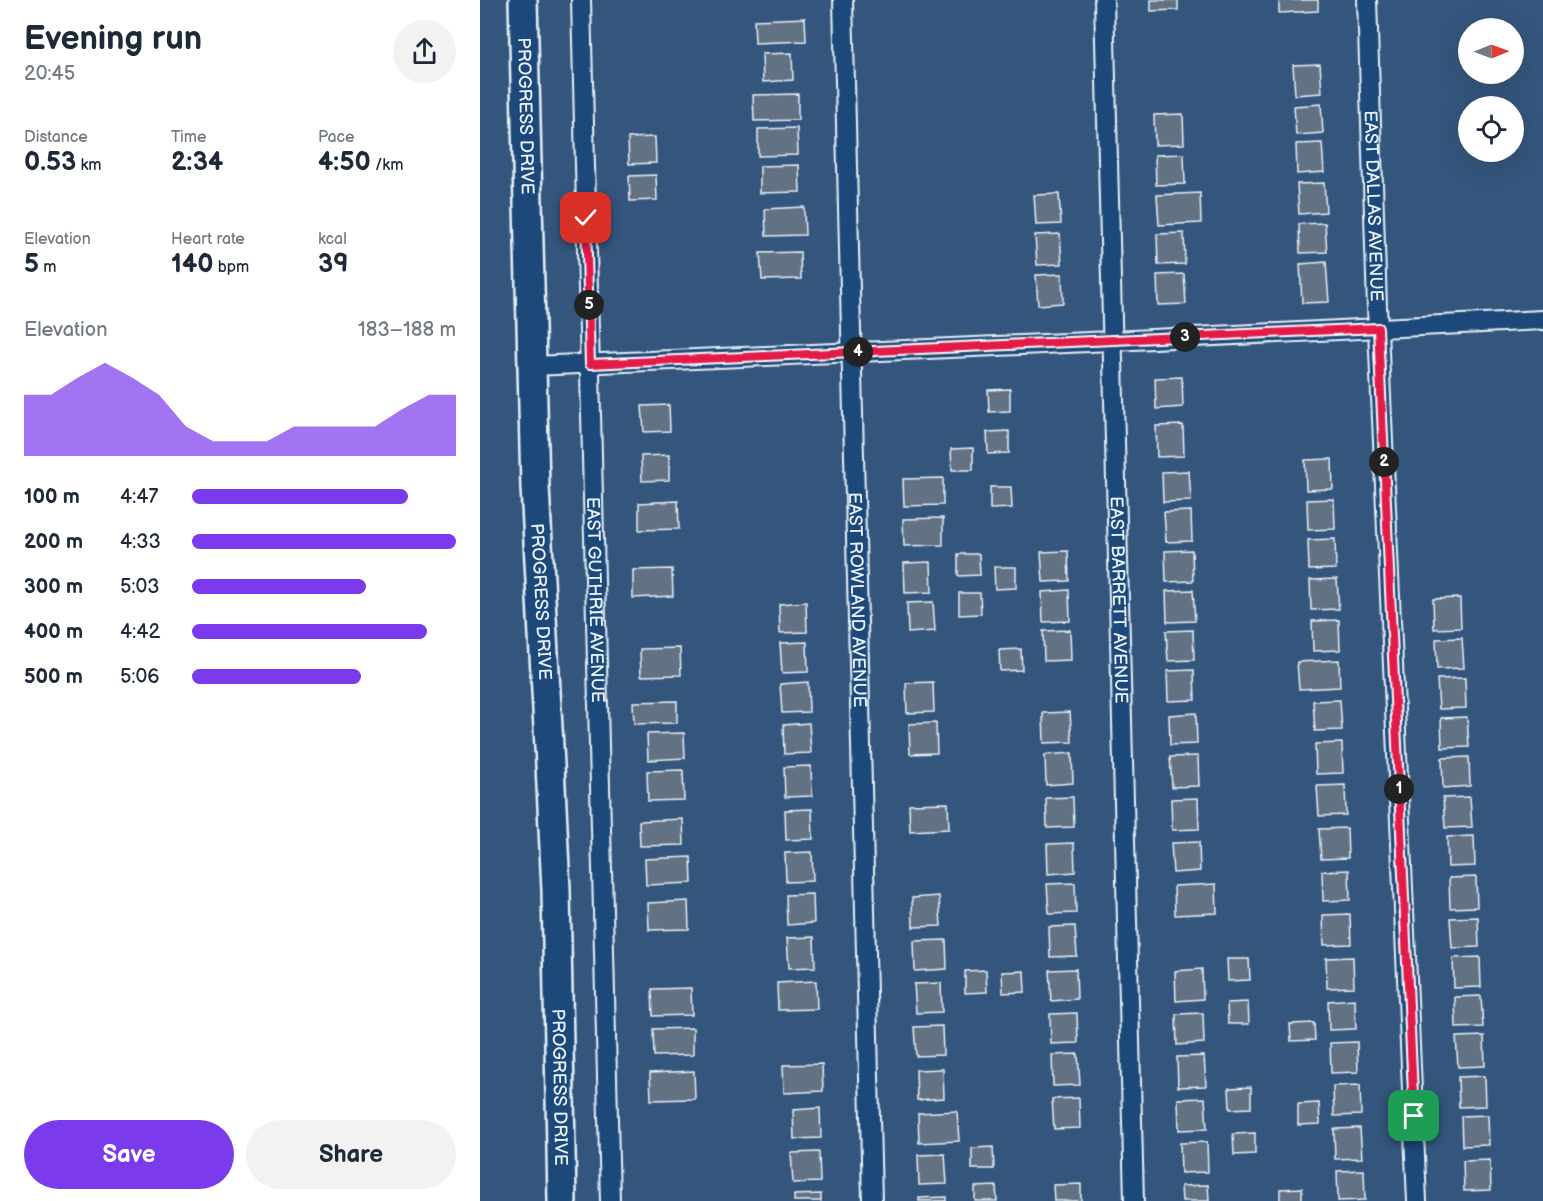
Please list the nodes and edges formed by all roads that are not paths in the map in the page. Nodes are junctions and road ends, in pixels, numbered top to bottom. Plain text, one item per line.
1 (523, 0) edge
2 (581, 0) edge
3 (843, 0) edge
4 (1104, 0) edge
5 (1367, 0) edge
6 (1543, 320) edge
7 (1378, 328) junction
8 (1112, 341) junction
9 (851, 352) junction
10 (590, 364) junction
11 (532, 366) junction
12 (562, 1201) edge
13 (610, 1201) edge
14 (872, 1201) edge
15 (1134, 1201) edge
16 (1417, 1201) edge

1 - 11 main road, PROGRESS DRIVE
2 - 10 street, EAST GUTHRIE AVENUE
3 - 9 street, EAST ROWLAND AVENUE
4 - 8 street, EAST BARRETT AVENUE
5 - 7 street, EAST DALLAS AVENUE
6 - 7 street
7 - 8 street
7 - 16 street, EAST DALLAS AVENUE
8 - 9 street
8 - 15 street, EAST BARRETT AVENUE
9 - 10 street
9 - 14 street, EAST ROWLAND AVENUE
10 - 11 street
10 - 13 street, EAST GUTHRIE AVENUE
11 - 12 main road, PROGRESS DRIVE

